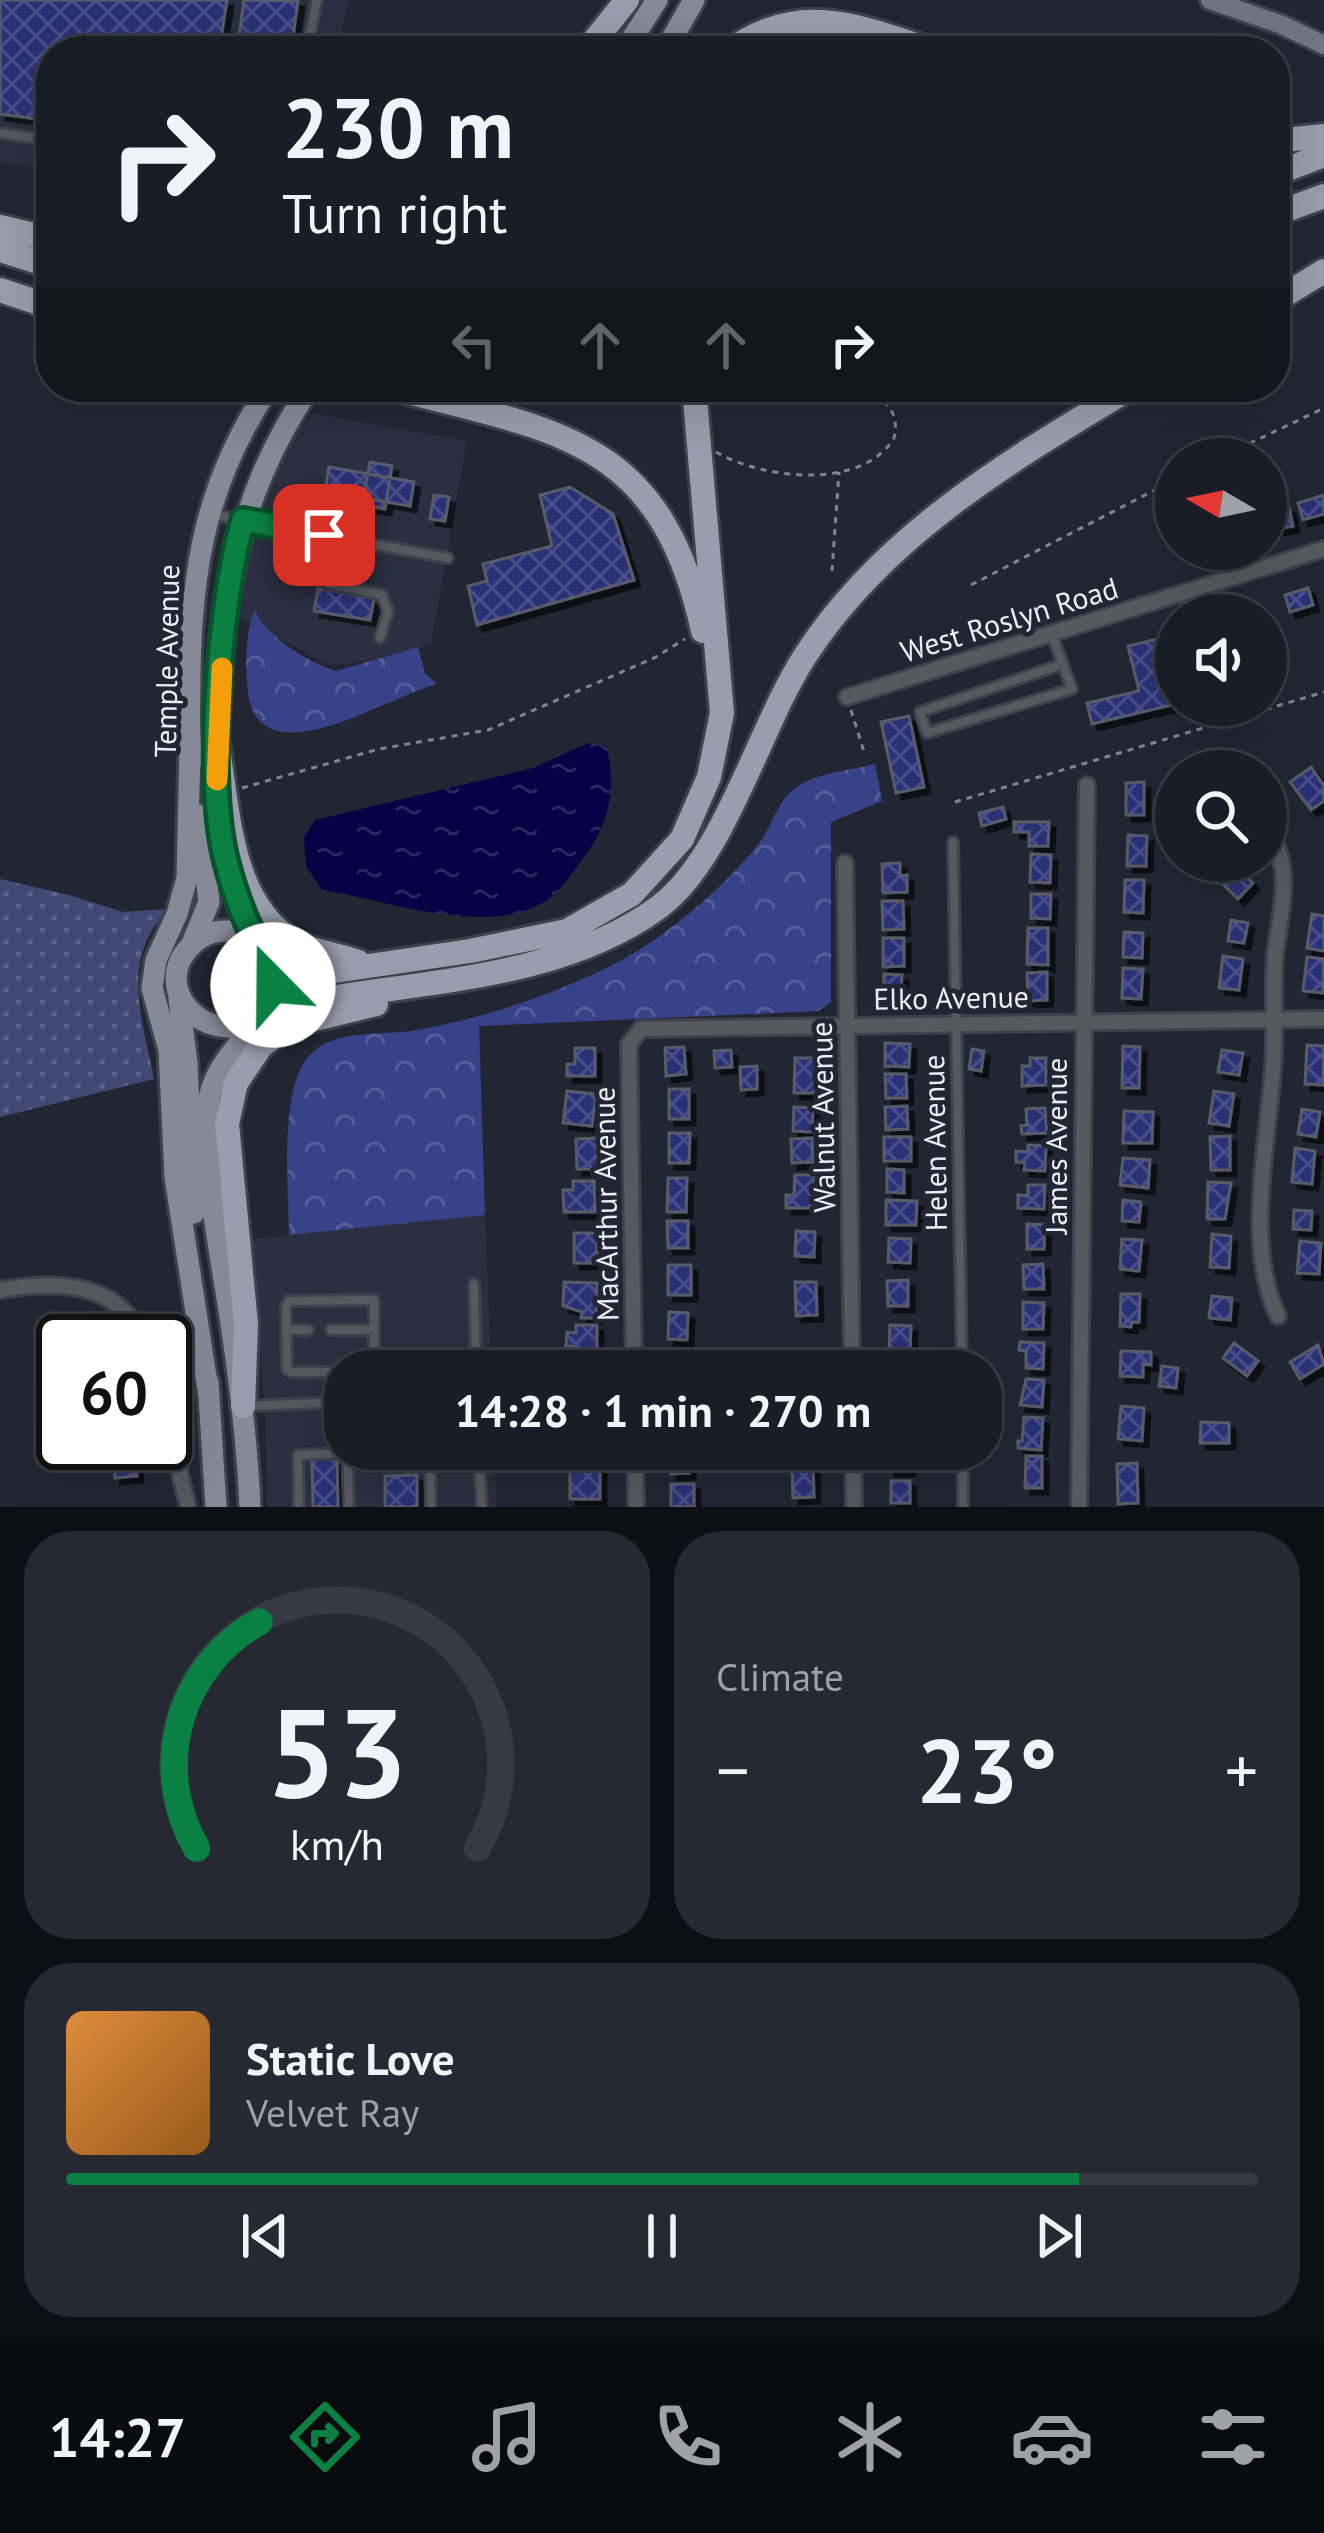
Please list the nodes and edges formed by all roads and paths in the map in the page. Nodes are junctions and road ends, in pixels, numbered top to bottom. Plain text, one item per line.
1 (316, 0) edge
2 (627, 0) edge
3 (657, 0) edge
4 (694, 0) edge
5 (1210, 0) edge
6 (310, 36) edge
7 (598, 36) edge
8 (634, 36) edge
9 (674, 36) edge
10 (756, 36) edge
11 (794, 36) edge
12 (836, 36) edge
13 (886, 36) edge
14 (1324, 45) edge
15 (0, 133) edge
16 (1324, 136) edge
17 (36, 139) edge
18 (1290, 139) edge
19 (1324, 155) edge
20 (1290, 168) edge
21 (1324, 196) edge
22 (1290, 208) edge
23 (0, 226) edge
24 (36, 235) edge
25 (0, 250) edge
26 (36, 261) edge
27 (1324, 271) edge
28 (0, 290) edge
29 (1290, 292) edge
30 (36, 302) edge
31 (260, 402) edge
32 (301, 402) edge
33 (445, 402) edge
34 (695, 402) edge
35 (707, 402) edge
36 (885, 402) edge
37 (1109, 402) edge
38 (1324, 408) edge
39 (1261, 438) edge
40 (712, 449) junction
41 (839, 472) junction
42 (1155, 490) edge
43 (208, 514) junction
44 (243, 520) junction
45 (1324, 549) edge
46 (448, 559) dead end
47 (307, 570) dead end
48 (832, 571) dead end
49 (971, 585) dead end
50 (702, 628) junction
51 (1051, 633) junction
52 (380, 638) dead end
53 (1063, 664) junction
54 (1324, 692) edge
55 (847, 697) joint
56 (217, 744) junction
57 (190, 746) junction
58 (865, 755) dead end
59 (710, 777) junction
60 (1087, 785) dead end
61 (226, 792) junction
62 (956, 802) dead end
63 (953, 842) dead end
64 (845, 863) dead end
65 (1284, 882) edge
66 (621, 930) junction
67 (190, 946) junction
68 (264, 953) junction
69 (366, 966) junction
70 (178, 983) junction
71 (419, 983) junction
72 (263, 1014) junction
73 (1274, 1019) junction
74 (1324, 1019) edge
75 (1083, 1022) junction
76 (957, 1024) junction
77 (848, 1025) junction
78 (631, 1037) joint
79 (474, 1284) dead end
80 (0, 1290) edge
81 (127, 1314) edge
82 (1278, 1316) dead end
83 (286, 1330) junction
84 (308, 1330) dead end
85 (331, 1330) dead end
86 (374, 1330) junction
87 (374, 1350) edge
88 (476, 1350) edge
89 (634, 1350) edge
90 (853, 1350) edge
91 (962, 1350) edge
92 (324, 1372) edge
93 (209, 1396) junction
94 (324, 1403) edge
95 (243, 1406) junction
96 (324, 1453) edge
97 (179, 1470) edge
98 (344, 1470) edge
99 (432, 1470) edge
100 (479, 1470) edge
101 (635, 1470) edge
102 (854, 1470) edge
103 (963, 1470) edge
104 (298, 1477) junction
105 (313, 1477) dead end
106 (313, 1502) dead end
107 (346, 1504) edge
108 (299, 1505) edge
109 (188, 1507) edge
110 (216, 1507) edge
111 (250, 1507) edge
112 (431, 1507) edge
113 (482, 1507) edge
114 (635, 1507) edge
115 (854, 1507) edge
116 (963, 1507) edge
117 (1079, 1507) edge

1 - 6 lane
2 - 7 highway
3 - 8 main road
4 - 9 main road
5 - 14 main road
10 - 13 highway
11 - 12 highway
15 - 17 lane
16 - 18 highway
19 - 20 highway
21 - 22 highway
23 - 24 highway
25 - 26 highway
27 - 29 highway
28 - 30 highway
31 - 43 main road, Temple Avenue
32 - 44 main road, Temple Avenue
33 - 50 highway
34 - 59 highway
35 - 40 highway
36 - 41 path
37 - 66 highway
38 - 39 path
40 - 41 path
40 - 66 highway
41 - 48 path
42 - 49 path
43 - 44 lane
43 - 57 main road, Temple Avenue
44 - 46 lane
44 - 56 main road, Temple Avenue
45 - 51 street, West Roslyn Road
47 - 52 lane
50 - 59 highway
50 - 61 path
51 - 53 lane
51 - 55 street, West Roslyn Road
53 - 53 lane
54 - 62 path
55 - 58 path
56 - 61 highway
56 - 68 main road, Temple Avenue
57 - 67 main road, Temple Avenue
57 - 93 main road
59 - 69 highway
60 - 75 street, James Avenue
61 - 69 highway
63 - 76 lane, Helen Avenue
64 - 77 street, Walnut Avenue
65 - 73 street
66 - 71 highway
67 - 68 main road
67 - 70 main road
68 - 69 highway
68 - 72 main road
70 - 72 main road
70 - 93 main road
71 - 72 highway
71 - 95 highway
72 - 95 main road
73 - 74 street, Elko Avenue
73 - 75 street, Elko Avenue
73 - 82 street
75 - 76 street, Elko Avenue
75 - 117 street, James Avenue
76 - 77 street, Elko Avenue
76 - 91 lane, Helen Avenue
77 - 78 street, Elko Avenue
77 - 90 street, Walnut Avenue
78 - 89 street, MacArthur Avenue
79 - 88 lane
80 - 81 street
83 - 84 lane
83 - 86 lane
83 - 92 lane
85 - 86 lane
86 - 87 lane
93 - 110 main road
94 - 95 lane
95 - 111 main road
96 - 104 lane
97 - 109 street
98 - 107 lane
99 - 112 lane
100 - 113 lane
101 - 114 street
102 - 115 street
103 - 116 lane
104 - 105 lane
104 - 108 lane
106 - 108 lane

